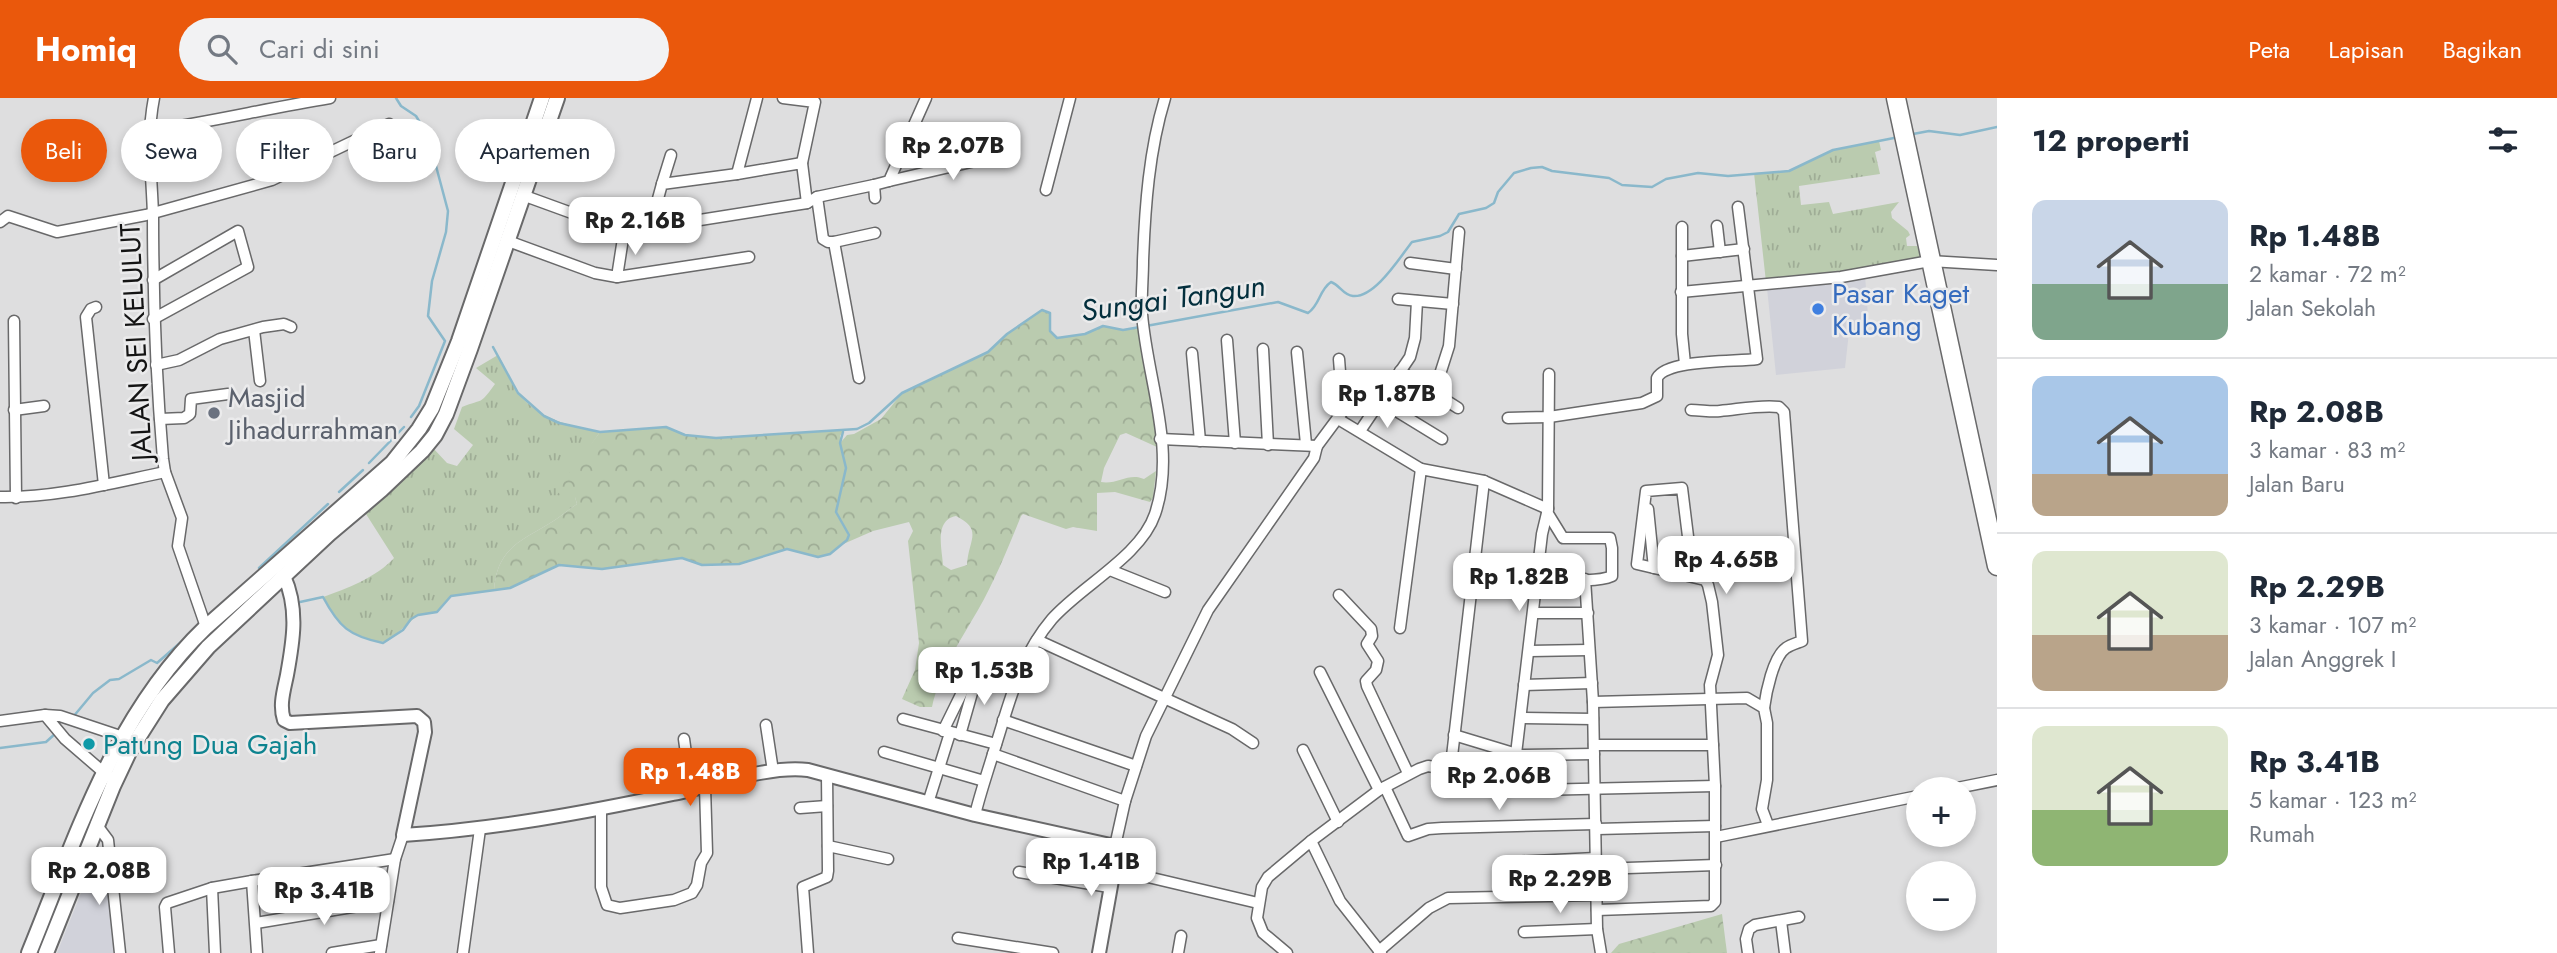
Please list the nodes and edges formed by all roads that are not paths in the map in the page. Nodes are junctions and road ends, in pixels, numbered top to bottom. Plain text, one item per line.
1 (154, 98) edge
2 (330, 98) edge
3 (542, 98) edge
4 (557, 98) edge
5 (757, 98) edge
6 (783, 98) edge
7 (926, 98) edge
8 (1070, 98) edge
9 (1165, 98) edge
10 (1896, 98) edge
11 (151, 119) edge
12 (221, 119) edge
13 (348, 143) edge
14 (1010, 153) dead end
15 (671, 155) dead end
16 (802, 163) junction
17 (737, 174) junction
18 (889, 181) junction
19 (151, 182) edge
20 (662, 184) junction
21 (874, 185) junction
22 (1046, 190) dead end
23 (525, 196) junction
24 (817, 197) junction
25 (875, 198) dead end
26 (807, 203) junction
27 (1738, 207) dead end
28 (153, 214) junction
29 (0, 222) edge
30 (1717, 226) dead end
31 (1682, 227) dead end
32 (650, 228) junction
33 (624, 232) junction
34 (1460, 232) dead end
35 (875, 233) dead end
36 (508, 242) junction
37 (834, 242) junction
38 (1744, 249) junction
39 (1720, 252) junction
40 (1682, 256) junction
41 (750, 257) dead end
42 (1930, 261) junction
43 (1410, 263) dead end
44 (1997, 265) edge
45 (1456, 268) junction
46 (617, 277) junction
47 (153, 280) junction
48 (1748, 287) junction
49 (1681, 292) junction
50 (1398, 299) dead end
51 (1417, 301) junction
52 (1453, 304) junction
53 (96, 307) dead end
54 (153, 319) junction
55 (14, 321) dead end
56 (291, 327) dead end
57 (254, 330) junction
58 (1227, 340) dead end
59 (1263, 349) dead end
60 (1297, 352) dead end
61 (1192, 353) dead end
62 (1339, 359) dead end
63 (1685, 364) junction
64 (156, 365) junction
65 (1401, 371) junction
66 (1549, 374) dead end
67 (859, 378) dead end
68 (260, 381) dead end
69 (1434, 393) junction
70 (228, 394) dead end
71 (1357, 396) dead end
72 (1380, 401) junction
73 (44, 406) dead end
74 (1458, 408) dead end
75 (14, 410) junction
76 (1691, 410) dead end
77 (1340, 415) junction
78 (1549, 417) junction
79 (1508, 418) dead end
80 (160, 419) junction
81 (1360, 431) junction
82 (1160, 439) junction
83 (1441, 439) dead end
84 (1199, 441) junction
85 (1235, 443) junction
86 (1268, 444) junction
87 (1311, 445) junction
88 (1421, 469) junction
89 (165, 472) junction
90 (1484, 481) junction
91 (104, 485) junction
92 (1646, 491) junction
93 (0, 497) edge
94 (16, 498) junction
95 (1991, 504) edge
96 (1547, 510) junction
97 (1997, 566) edge
98 (1654, 568) junction
99 (1110, 570) junction
100 (284, 576) junction
101 (1693, 577) junction
102 (1537, 578) junction
103 (1585, 579) junction
104 (263, 585) junction
105 (1165, 592) dead end
106 (1339, 595) dead end
107 (1534, 613) junction
108 (1588, 613) junction
109 (206, 627) junction
110 (1400, 628) dead end
111 (1037, 640) junction
112 (1588, 650) junction
113 (1530, 651) junction
114 (1320, 673) dead end
115 (1592, 683) junction
116 (1524, 685) junction
117 (1767, 690) junction
118 (1747, 698) junction
119 (1165, 699) junction
120 (1711, 701) junction
121 (1593, 702) junction
122 (1763, 708) junction
123 (45, 715) junction
124 (1521, 718) junction
125 (903, 719) dead end
126 (1593, 719) junction
127 (140, 720) junction
128 (1003, 720) junction
129 (0, 721) edge
130 (766, 725) dead end
131 (951, 733) junction
132 (1454, 735) junction
133 (684, 738) dead end
134 (128, 739) junction
135 (1253, 743) dead end
136 (1713, 745) junction
137 (995, 749) junction
138 (1594, 749) junction
139 (1303, 750) dead end
140 (884, 752) dead end
141 (1517, 754) junction
142 (1136, 766) junction
143 (939, 767) junction
144 (773, 771) junction
145 (1408, 774) junction
146 (827, 775) junction
147 (1997, 780) edge
148 (984, 781) junction
149 (106, 783) junction
150 (1976, 784) edge
151 (1715, 786) junction
152 (1596, 788) junction
153 (698, 789) junction
154 (1382, 789) junction
155 (1486, 790) dead end
156 (1906, 798) edge
157 (1125, 801) junction
158 (928, 803) junction
159 (827, 806) junction
160 (800, 808) dead end
161 (601, 809) junction
162 (975, 815) junction
163 (1338, 822) junction
164 (96, 824) junction
165 (1715, 825) junction
166 (1768, 825) junction
167 (1597, 827) junction
168 (480, 829) junction
169 (403, 835) junction
170 (1716, 837) junction
171 (1311, 841) junction
172 (87, 846) junction
173 (828, 846) junction
174 (1115, 846) junction
175 (108, 857) junction
176 (395, 859) junction
177 (888, 859) dead end
178 (1511, 862) dead end
179 (1597, 864) junction
180 (1716, 865) junction
181 (1114, 869) junction
182 (1019, 872) dead end
183 (252, 881) junction
184 (1109, 887) junction
185 (212, 888) junction
186 (1597, 895) junction
187 (388, 901) junction
188 (1258, 903) junction
189 (1597, 909) junction
190 (1799, 917) dead end
191 (1781, 921) junction
192 (256, 923) junction
193 (1597, 929) junction
194 (1524, 932) dead end
195 (1181, 936) dead end
196 (958, 938) dead end
197 (380, 949) edge
198 (1380, 952) edge
199 (29, 953) edge
200 (46, 953) edge
201 (120, 953) edge
202 (169, 953) edge
203 (215, 953) edge
204 (257, 953) edge
205 (332, 953) edge
206 (463, 953) edge
207 (808, 953) edge
208 (1054, 953) edge
209 (1099, 953) edge
210 (1178, 953) edge
211 (1287, 953) edge
212 (1601, 953) edge
213 (1748, 953) edge
214 (1785, 953) edge

1 - 11 street, JALAN SEI KELULUT
2 - 12 street
3 - 104 main road
4 - 23 main road
5 - 17 street
6 - 16 street
7 - 18 street
8 - 22 street
9 - 82 street
10 - 42 highway
13 - 28 street
14 - 18 street
15 - 20 street
16 - 17 street
16 - 26 street
17 - 20 street
18 - 21 street
19 - 28 street, JALAN SEI KELULUT
20 - 32 street
21 - 24 street
21 - 25 street
23 - 33 street
23 - 36 main road
24 - 26 street
24 - 37 street
26 - 32 street
27 - 38 street
28 - 29 street
28 - 47 street, JALAN SEI KELULUT
30 - 39 street
31 - 40 street
32 - 33 street
33 - 46 street
34 - 45 street
35 - 37 street
36 - 46 street
36 - 100 main road
37 - 67 street
38 - 39 street
38 - 48 street
39 - 40 street
40 - 49 street
41 - 46 street
42 - 44 street
42 - 48 street
42 - 95 highway
43 - 45 street
45 - 52 street
47 - 54 street, JALAN SEI KELULUT
47 - 54 street
48 - 49 street
48 - 63 street
49 - 63 street
50 - 51 street
51 - 52 street
51 - 65 street
52 - 69 street
53 - 91 street
54 - 64 street, JALAN SEI KELULUT
55 - 75 street
56 - 57 street
57 - 64 street
57 - 68 street
58 - 85 street
59 - 86 street
60 - 87 street
61 - 84 street
62 - 77 street
63 - 78 street
64 - 80 street, JALAN SEI KELULUT
65 - 69 street
65 - 72 street
66 - 78 street
69 - 74 street
70 - 80 street
71 - 77 street
72 - 81 street
72 - 83 street
73 - 75 street
75 - 94 street
76 - 117 street
77 - 81 street
77 - 87 street
78 - 79 street
78 - 96 street
80 - 89 street, JALAN SEI KELULUT
81 - 88 street
82 - 84 street
82 - 99 street
84 - 85 street
85 - 86 street
86 - 87 street
87 - 119 street
88 - 90 street
88 - 110 street
89 - 91 street
89 - 109 street, JALAN SEI KELULUT
90 - 96 street
90 - 132 street
91 - 94 street
92 - 98 street
92 - 98 street
92 - 101 street
93 - 94 street
95 - 97 highway
96 - 102 street
96 - 103 street
98 - 101 street
99 - 105 street
99 - 111 street
100 - 104 main road
100 - 169 street
101 - 120 street
102 - 103 street
102 - 107 street
103 - 108 street
104 - 109 main road
104 - 127 main road
106 - 145 street
107 - 108 street
107 - 113 street
108 - 112 street
109 - 127 main road
111 - 119 street
111 - 128 street
112 - 113 street
112 - 115 street
113 - 116 street
114 - 154 street
115 - 116 street
115 - 121 street
116 - 124 street
117 - 118 street
117 - 122 street
118 - 120 street
118 - 122 street
119 - 135 street
119 - 142 street
120 - 121 street
120 - 136 street
121 - 126 street
122 - 166 street
123 - 129 street
123 - 134 street
123 - 149 street
124 - 126 street
124 - 141 street
125 - 131 street
126 - 138 street
127 - 134 main road
128 - 137 street
128 - 142 street
130 - 144 street
131 - 131 street
131 - 137 street
131 - 143 street
132 - 141 street
132 - 145 street
133 - 153 street
134 - 149 main road
136 - 138 street
136 - 151 street
137 - 148 street
137 - 157 street
138 - 141 street
138 - 152 street
139 - 163 street
140 - 143 street
142 - 157 street
143 - 148 street
143 - 158 street
144 - 146 street
144 - 153 street
145 - 154 street
146 - 158 street
146 - 159 street
147 - 150 street
148 - 162 street
149 - 164 main road
149 - 199 main road
151 - 152 street
151 - 165 street
152 - 155 street
152 - 167 street
153 - 161 street
153 - 161 street
154 - 163 street
154 - 167 street
156 - 166 street
157 - 174 street
158 - 162 street
159 - 160 street
159 - 173 street
161 - 168 street
162 - 174 street
163 - 171 street
164 - 172 main road
164 - 175 street
165 - 167 street
165 - 170 street
166 - 170 street
167 - 179 street
168 - 169 street
168 - 206 street
169 - 176 street
170 - 180 street
171 - 188 street
171 - 198 street
172 - 175 street
172 - 200 main road
173 - 177 street
173 - 207 street
174 - 181 street
175 - 201 street
176 - 183 street
176 - 187 street
178 - 179 street
179 - 180 street
179 - 186 street
180 - 189 street
181 - 184 street
181 - 188 street
182 - 184 street
183 - 185 street
183 - 192 street
184 - 209 street
185 - 202 street
185 - 203 street
186 - 189 street
186 - 198 street
187 - 192 street
187 - 197 street
188 - 211 street
189 - 193 street
190 - 191 street
191 - 213 street
191 - 214 street
192 - 204 street
193 - 194 street
193 - 212 street
195 - 210 street
196 - 208 street
197 - 205 street

